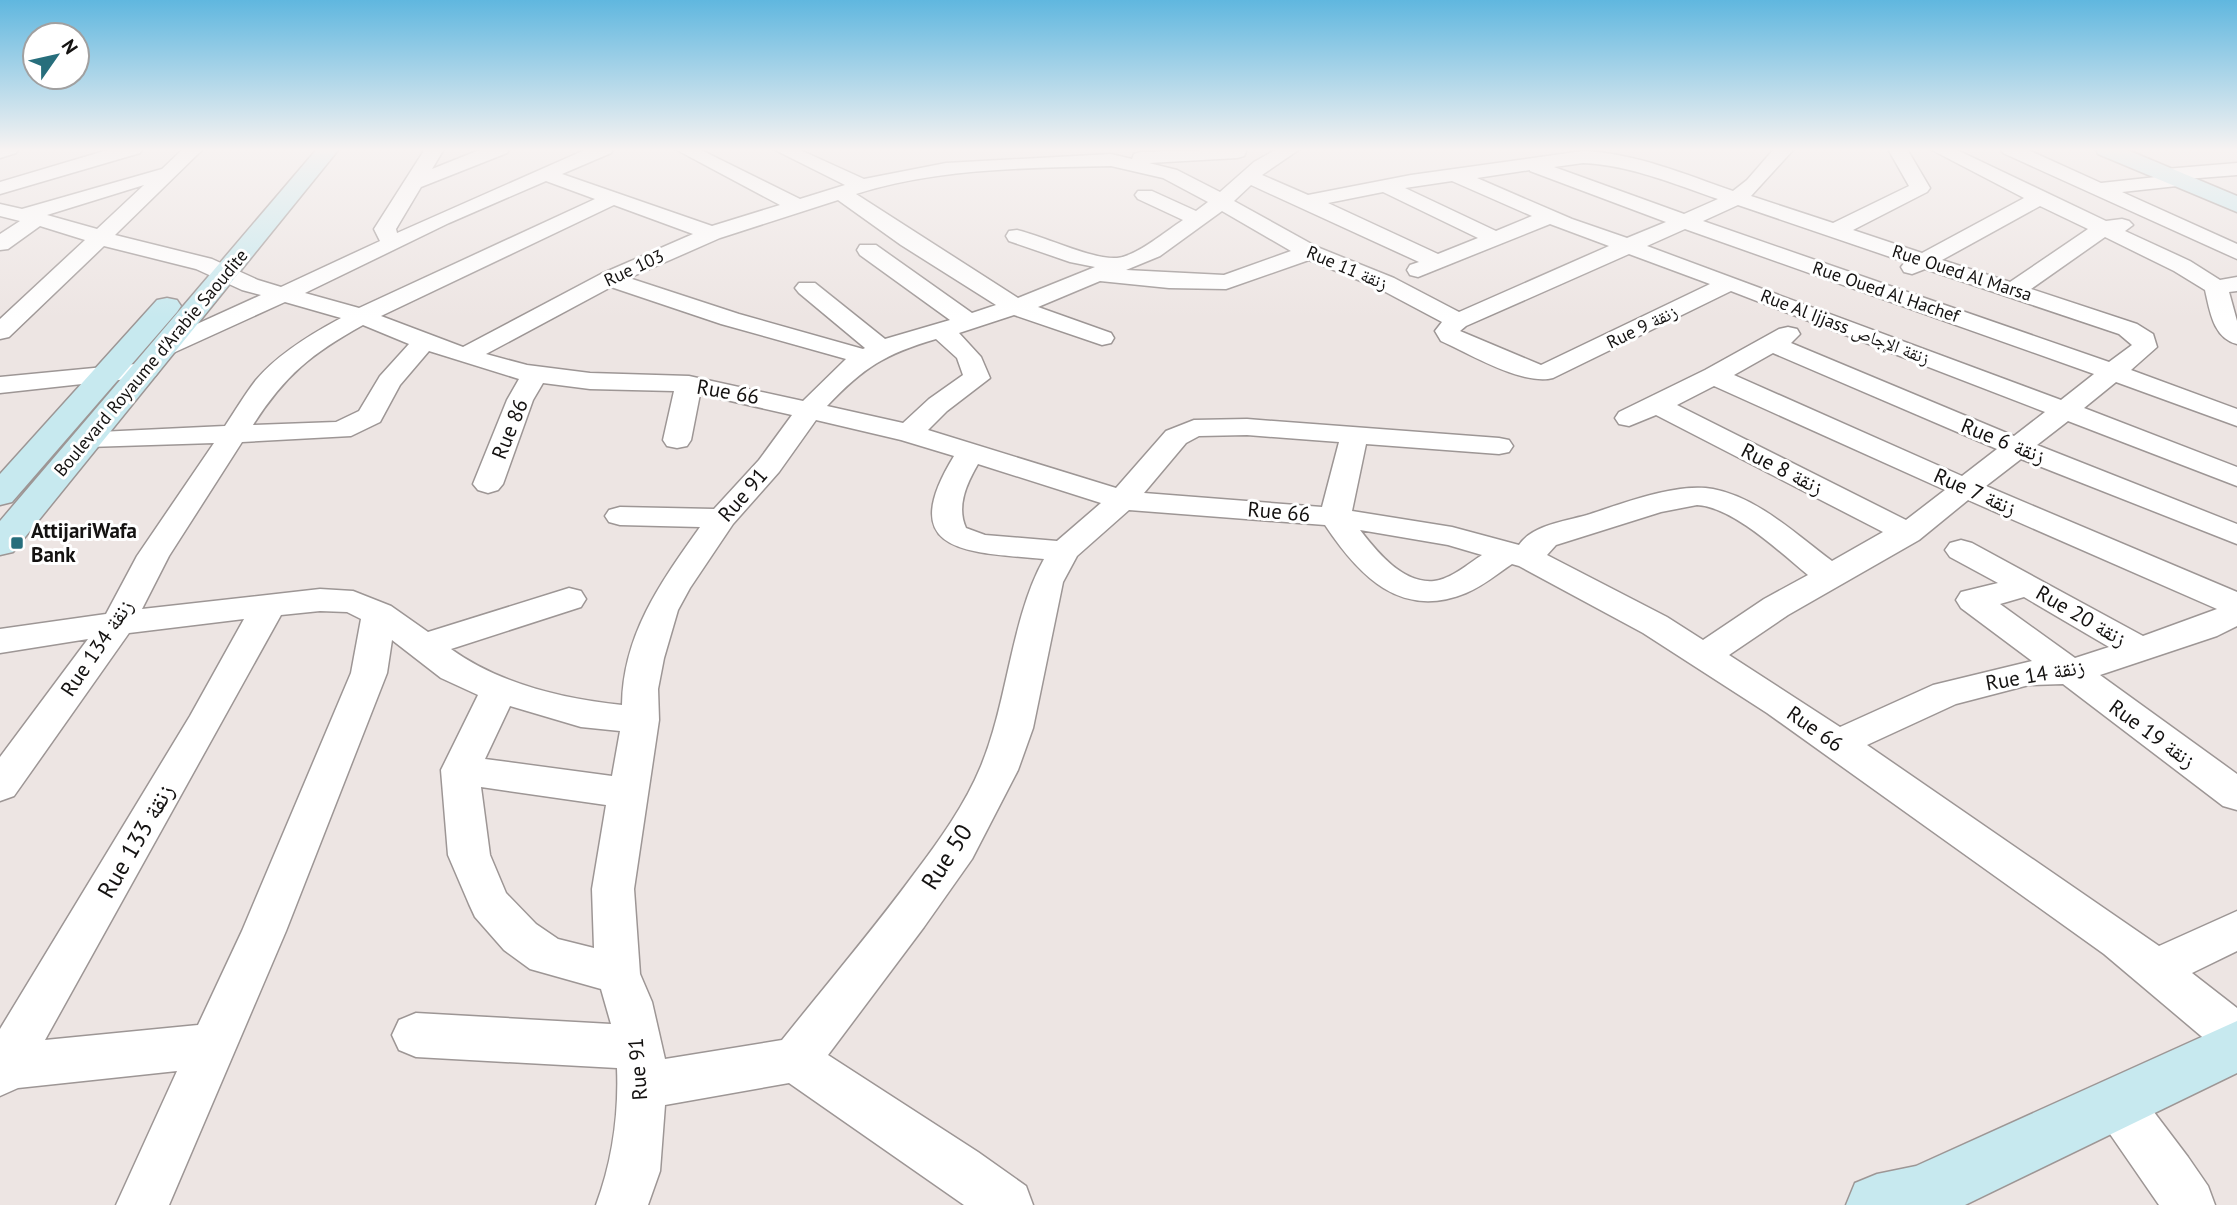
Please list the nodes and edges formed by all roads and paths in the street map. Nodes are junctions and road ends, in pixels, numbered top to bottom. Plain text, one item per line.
1 (66, 205) edge
2 (134, 205) edge
3 (259, 205) edge
4 (275, 205) edge
5 (399, 205) edge
6 (478, 205) edge
7 (598, 205) edge
8 (633, 205) edge
9 (796, 205) edge
10 (860, 205) edge
11 (1168, 205) edge
12 (1215, 205) edge
13 (1225, 205) edge
14 (1316, 205) edge
15 (1426, 205) edge
16 (1522, 205) edge
17 (1638, 205) edge
18 (1719, 205) edge
19 (1757, 205) edge
20 (1886, 205) edge
21 (2026, 205) edge
22 (2055, 205) edge
23 (2133, 205) edge
24 (0, 210) edge
25 (30, 217) junction
26 (1549, 217) junction
27 (1198, 219) junction
28 (2164, 219) junction
29 (1682, 222) junction
30 (2104, 228) junction
31 (1834, 231) junction
32 (712, 233) junction
33 (1017, 236) dead end
34 (99, 238) junction
35 (1497, 239) junction
36 (396, 242) junction
37 (0, 244) edge
38 (1627, 246) junction
39 (868, 250) dead end
40 (1309, 252) junction
41 (2237, 252) edge
42 (1924, 261) junction
43 (1438, 262) junction
44 (1120, 265) junction
45 (214, 269) junction
46 (1097, 274) junction
47 (609, 279) junction
48 (1385, 283) junction
49 (1730, 283) junction
50 (2226, 285) edge
51 (1876, 287) junction
52 (807, 288) dead end
53 (2014, 290) junction
54 (281, 295) junction
55 (1016, 307) junction
56 (360, 316) junction
57 (1468, 316) junction
58 (1822, 317) junction
59 (969, 322) junction
60 (5, 324) edge
61 (939, 330) junction
62 (2237, 337) edge
63 (1102, 338) dead end
64 (425, 341) junction
65 (1770, 343) junction
66 (874, 353) junction
67 (464, 356) junction
68 (155, 360) junction
69 (2112, 372) junction
70 (535, 374) junction
71 (106, 375) junction
72 (1714, 376) junction
73 (689, 384) junction
74 (0, 385) edge
75 (1656, 405) junction
76 (810, 409) junction
77 (2065, 410) junction
78 (1629, 418) dead end
79 (2237, 418) edge
80 (909, 433) junction
81 (232, 435) junction
82 (1353, 437) junction
83 (88, 439) junction
84 (677, 440) dead end
85 (1499, 446) dead end
86 (2019, 448) junction
87 (971, 452) junction
88 (2237, 477) edge
89 (488, 484) dead end
90 (1965, 488) junction
91 (0, 495) edge
92 (1122, 500) junction
93 (620, 516) dead end
94 (1335, 517) junction
95 (722, 518) junction
96 (1908, 533) junction
97 (2237, 535) edge
98 (0, 544) edge
99 (1961, 550) dead end
100 (1064, 551) junction
101 (1520, 555) junction
102 (1832, 577) junction
103 (2028, 586) junction
104 (569, 599) dead end
105 (2237, 605) edge
106 (268, 607) junction
107 (2237, 613) edge
108 (379, 614) junction
109 (118, 623) junction
110 (0, 640) edge
111 (423, 646) junction
112 (2140, 650) junction
113 (1706, 655) junction
114 (2067, 672) junction
115 (499, 690) junction
116 (640, 720) junction
117 (1837, 744) junction
118 (460, 770) junction
119 (0, 786) edge
120 (626, 793) junction
121 (2237, 795) edge
122 (2237, 930) edge
123 (2153, 970) junction
124 (617, 974) junction
125 (416, 1035) dead end
126 (2237, 1037) edge
127 (212, 1046) junction
128 (2237, 1046) edge
129 (795, 1060) junction
130 (1, 1069) edge
131 (641, 1086) junction
132 (2118, 1104) junction
133 (142, 1205) edge
134 (622, 1205) edge
135 (1007, 1205) edge
136 (1877, 1205) edge
137 (2189, 1205) edge

1 - 25 street
2 - 34 street
3 - 45 main road, Boulevard Royaume d'Arabie Saoudite
4 - 45 main road, Boulevard Royaume d'Arabie Saoudite
5 - 36 street
6 - 36 street
7 - 56 street, Rue 134 زنقة
8 - 32 street
9 - 32 street, Rue 103
10 - 55 street
11 - 27 street
12 - 27 street, Rue 91
13 - 40 street, Rue 11 زنقة
14 - 43 street
15 - 35 street
16 - 26 street, Rue Al Ijjass زنقة الإجاص
17 - 29 street, Rue Oued Al Hachef
18 - 29 street
19 - 31 street, Rue Oued Al Marsa
20 - 31 street
21 - 42 street
22 - 30 street
23 - 28 street
24 - 25 street, Rue 66
25 - 34 street, Rue 66
25 - 37 street
26 - 35 street
26 - 38 street, Rue Al Ijjass زنقة الإجاص
27 - 44 street, Rue 91
28 - 30 street
28 - 41 street
29 - 38 street
29 - 51 street, Rue Oued Al Hachef
30 - 50 street
30 - 53 street
31 - 42 street, Rue Oued Al Marsa
32 - 47 street, Rue 103
33 - 44 street
34 - 45 street, Rue 66
34 - 60 street
35 - 43 street
36 - 54 street
38 - 49 street, Rue Al Ijjass زنقة الإجاص
38 - 57 street
39 - 59 street
40 - 46 street
40 - 48 street, Rue 11 زنقة
42 - 51 street
42 - 53 street, Rue Oued Al Marsa
43 - 48 street
44 - 46 street, Rue 91
45 - 54 street, Rue 66
45 - 68 main road, Boulevard Royaume d'Arabie Saoudite
45 - 71 main road, Boulevard Royaume d'Arabie Saoudite
46 - 55 street, Rue 91
47 - 66 street
47 - 67 street, Rue 103
48 - 57 street, Rue 11 زنقة
49 - 57 street, Rue 9 زنقة
49 - 58 street, Rue Al Ijjass زنقة الإجاص
50 - 62 street
51 - 58 street
51 - 69 street, Rue Oued Al Hachef
52 - 66 street
53 - 69 street, Rue Oued Al Marsa
54 - 56 street, Rue 66
54 - 68 street
55 - 59 street, Rue 91
55 - 63 street
56 - 64 street, Rue 66
56 - 81 street, Rue 134 زنقة
58 - 65 street
58 - 77 street, Rue Al Ijjass زنقة الإجاص
59 - 61 street, Rue 91
61 - 66 street, Rue 91
61 - 80 street
64 - 67 street, Rue 66
64 - 81 street
65 - 72 street
65 - 86 street, Rue 6 زنقة
66 - 76 street, Rue 91
67 - 70 street, Rue 66
68 - 71 street
68 - 83 main road, Boulevard Royaume d'Arabie Saoudite
69 - 77 street
69 - 79 street, Rue Oued Al Hachef
70 - 73 street, Rue 66
70 - 89 street, Rue 86
71 - 74 street
71 - 91 main road, Boulevard Royaume d'Arabie Saoudite
72 - 75 street
72 - 90 street, Rue 7 زنقة
73 - 76 street, Rue 66
73 - 84 street
75 - 78 street
75 - 96 street, Rue 8 زنقة
76 - 80 street, Rue 66
76 - 95 street, Rue 91
77 - 86 street
77 - 88 street, Rue Al Ijjass زنقة الإجاص
80 - 87 street, Rue 66
81 - 83 street
81 - 109 street, Rue 134 زنقة
82 - 85 street, Rue 50
82 - 92 street, Rue 50
82 - 94 street
83 - 98 main road, Boulevard Royaume d'Arabie Saoudite
86 - 90 street
86 - 97 street, Rue 6 زنقة
87 - 92 street, Rue 66
87 - 100 street
90 - 96 street
90 - 105 street, Rue 7 زنقة
92 - 94 street, Rue 66
92 - 100 street, Rue 50
93 - 95 street
94 - 101 street, Rue 66
94 - 101 street
95 - 116 street, Rue 91
96 - 102 street
99 - 103 street
100 - 129 street, Rue 50
101 - 102 street
101 - 113 street, Rue 66
102 - 113 street
103 - 112 street, Rue 20 زنقة
103 - 114 street, Rue 20 زنقة
104 - 111 street
106 - 108 street
106 - 109 street
106 - 130 street, Rue 133 زنقة
107 - 112 street, Rue 14 زنقة
108 - 111 street
108 - 127 street
109 - 110 street
109 - 119 street, Rue 134 زنقة
111 - 115 street
112 - 114 street, Rue 14 زنقة
113 - 117 street, Rue 66
114 - 117 street, Rue 14 زنقة
114 - 121 street, Rue 19 زنقة
115 - 116 street
115 - 118 street
116 - 120 street, Rue 91
117 - 123 street, Rue 66
118 - 120 street
118 - 124 street
120 - 124 street, Rue 91
122 - 123 street
123 - 126 street, Rue 66
124 - 131 street, Rue 91
125 - 131 street
127 - 130 street
127 - 133 street
128 - 132 main road
129 - 131 street
129 - 135 street
131 - 134 street
132 - 136 main road
132 - 137 street

